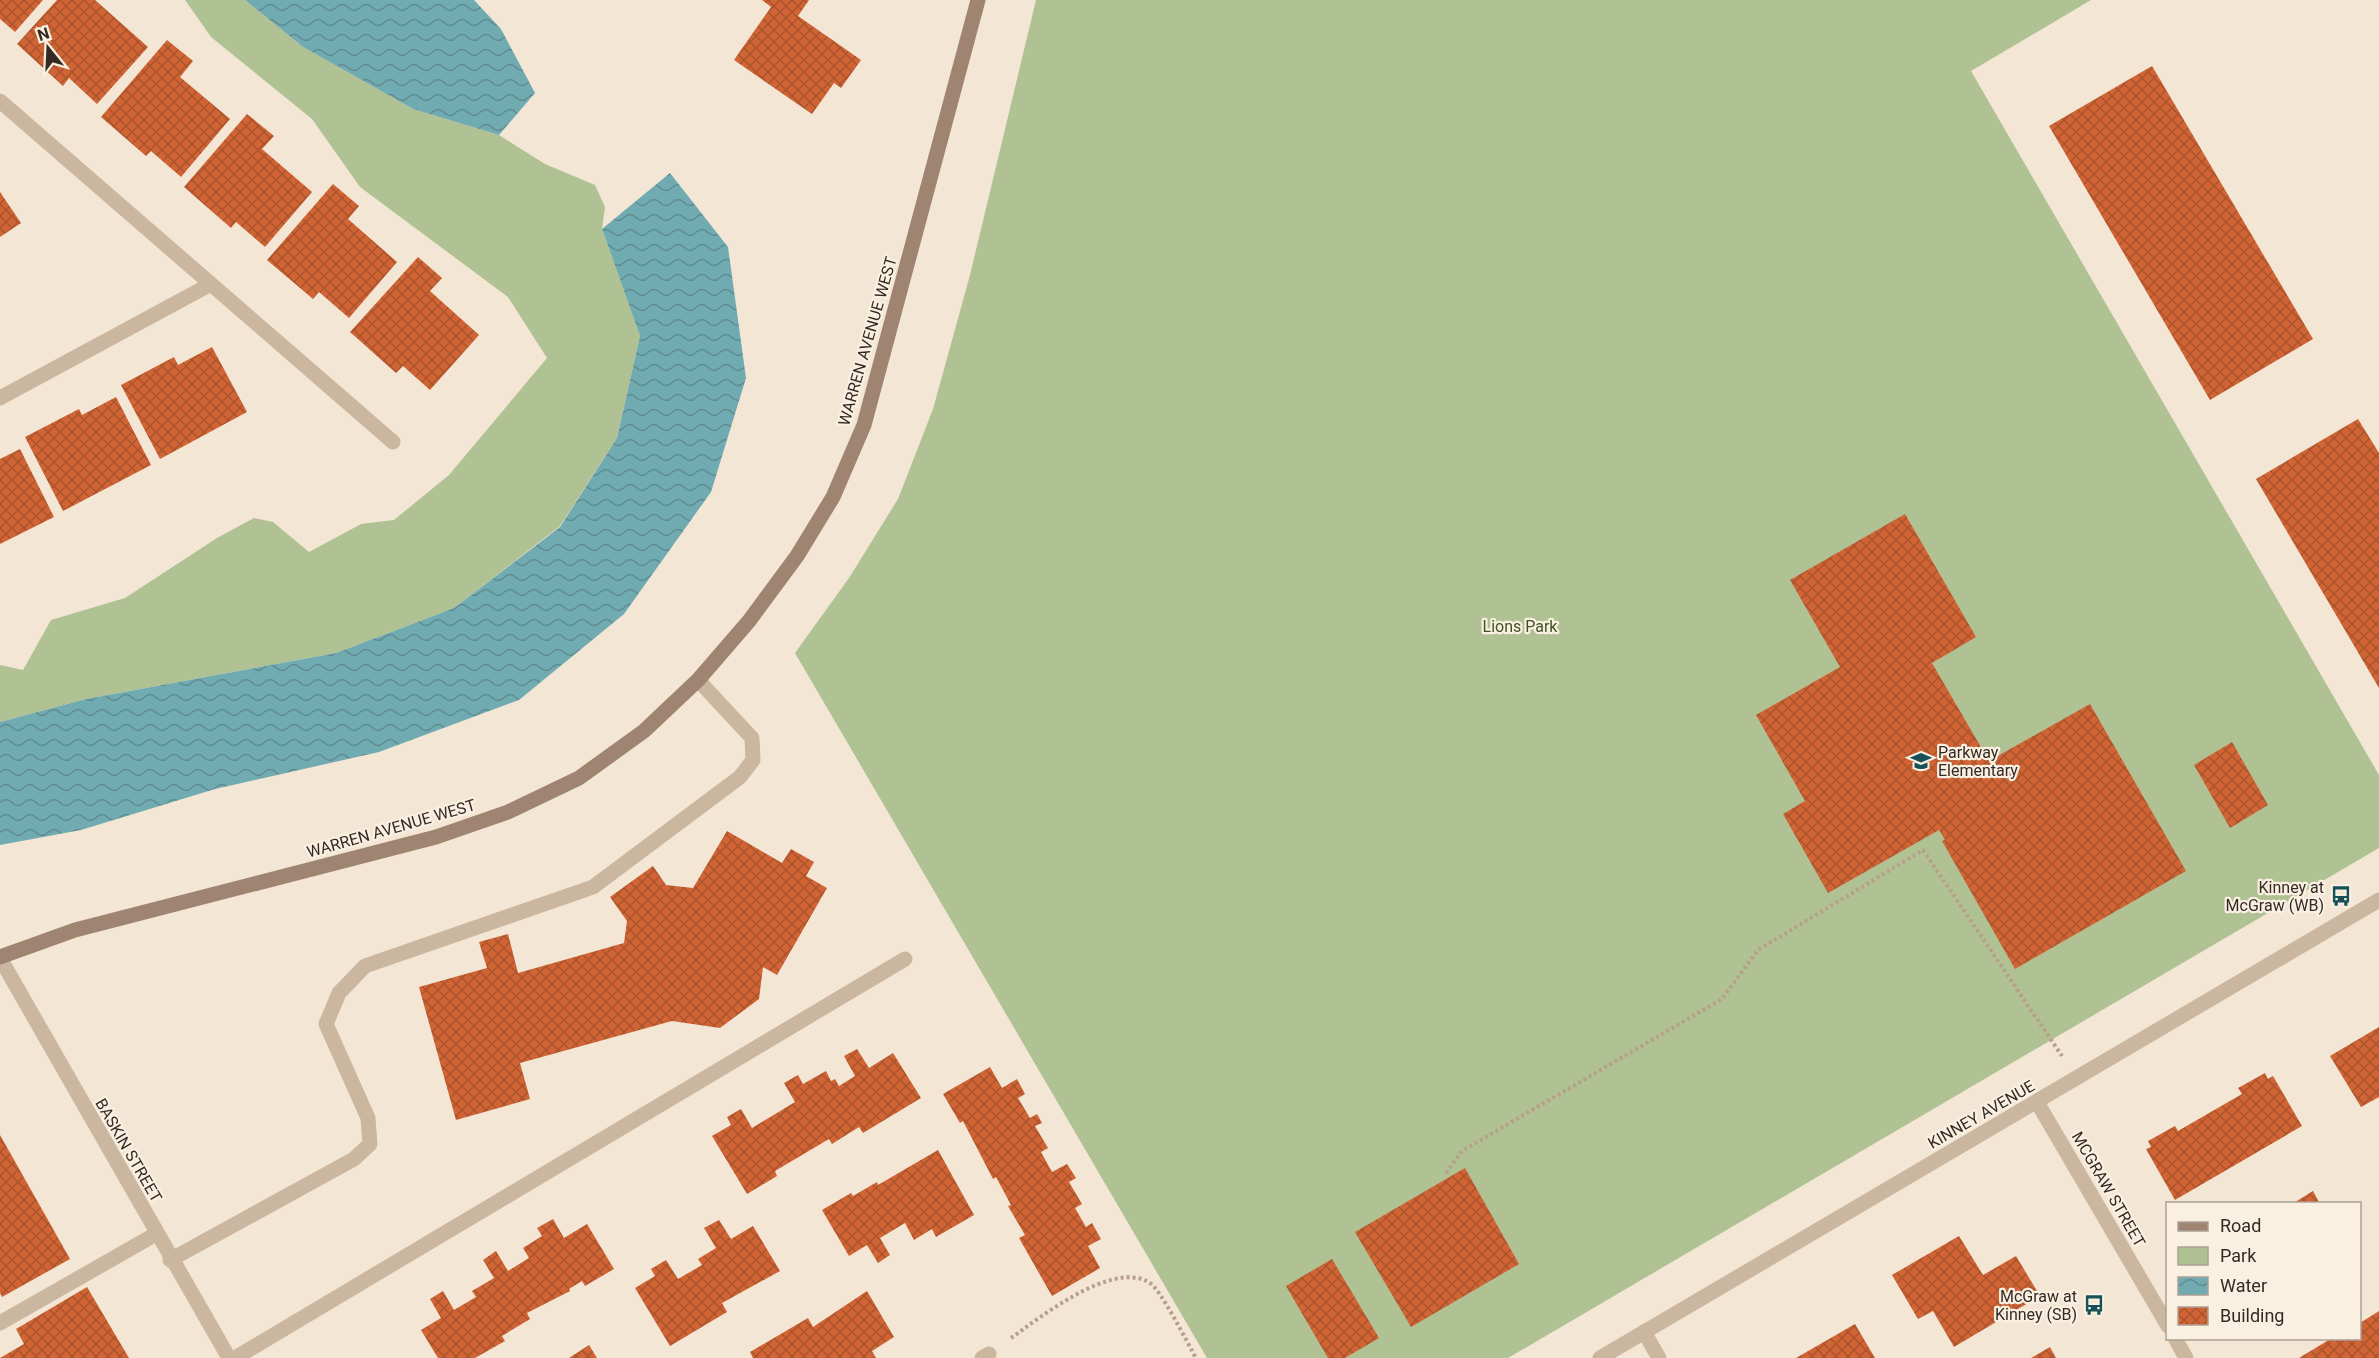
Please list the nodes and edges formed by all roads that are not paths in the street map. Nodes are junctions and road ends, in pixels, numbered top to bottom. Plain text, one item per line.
1 (978, 0) edge
2 (0, 101) edge
3 (211, 284) junction
4 (0, 398) edge
5 (393, 442) dead end
6 (698, 680) junction
7 (2379, 900) edge
8 (0, 958) edge
9 (904, 959) dead end
10 (2037, 1102) junction
11 (156, 1234) junction
12 (170, 1260) junction
13 (0, 1323) edge
14 (2166, 1323) edge
15 (1644, 1332) junction
16 (2176, 1340) edge
17 (229, 1358) edge
18 (235, 1358) edge
19 (1600, 1358) edge
20 (1659, 1358) edge
21 (2186, 1358) edge

1 - 6 street, WARREN AVENUE WEST
2 - 3 street
3 - 4 street
3 - 5 street
6 - 8 street, WARREN AVENUE WEST
6 - 12 street
7 - 10 street, KINNEY AVENUE
8 - 11 street, BASKIN STREET
9 - 18 street
10 - 14 street, MCGRAW STREET
10 - 15 street, KINNEY AVENUE
11 - 12 street, BASKIN STREET
11 - 13 street
12 - 17 street, BASKIN STREET
15 - 19 street, KINNEY AVENUE
15 - 20 street
16 - 21 street

